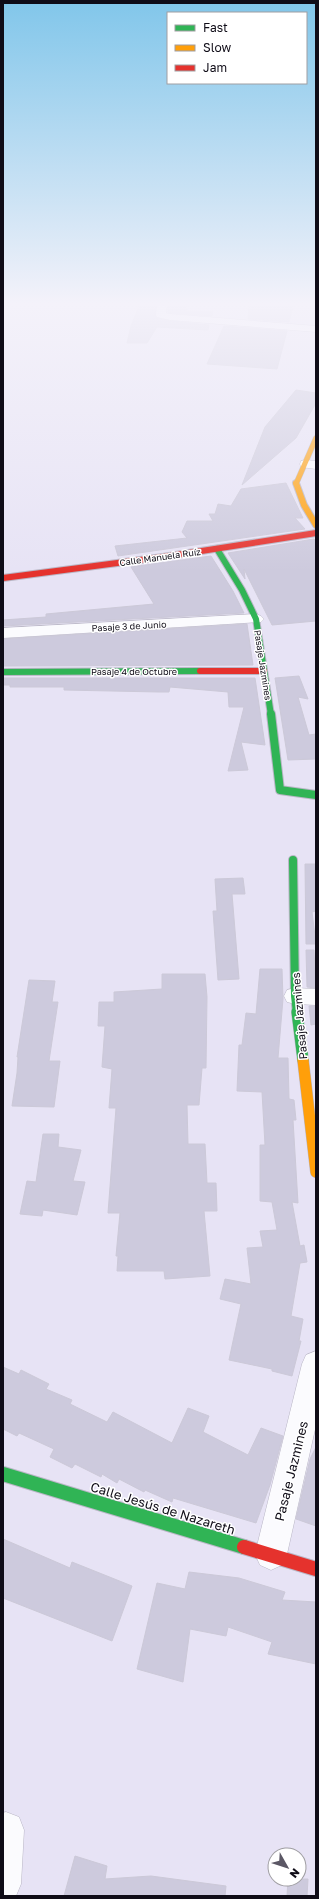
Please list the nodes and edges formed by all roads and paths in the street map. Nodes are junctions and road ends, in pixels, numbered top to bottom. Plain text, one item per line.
1 (316, 438) edge
2 (311, 464) edge
3 (316, 525) edge
4 (316, 533) edge
5 (217, 549) junction
6 (3, 578) edge
7 (256, 619) junction
8 (3, 633) edge
9 (264, 671) junction
10 (3, 672) edge
11 (316, 795) edge
12 (293, 860) dead end
13 (295, 996) junction
14 (316, 997) edge
15 (316, 1172) edge
16 (316, 1364) edge
17 (3, 1474) edge
18 (271, 1554) junction
19 (316, 1569) edge
20 (6, 1830) dead end
21 (3, 1884) edge

1 - 2 street
2 - 3 street
4 - 5 street, Calle Manuela Ruíz
5 - 6 street, Calle Manuela Ruíz
5 - 7 street, Pasaje Jazmines
7 - 8 street, Pasaje 3 de Junio
7 - 9 street, Pasaje Jazmines
9 - 10 street, Pasaje 4 de Octubre
9 - 11 street, Pasaje Jazmines
12 - 13 street, Pasaje Jazmines
13 - 14 street
13 - 15 street, Pasaje Jazmines
16 - 18 street, Pasaje Jazmines
17 - 18 street, Calle Jesús de Nazareth
18 - 19 street, Calle Jesús de Nazareth
20 - 21 street

